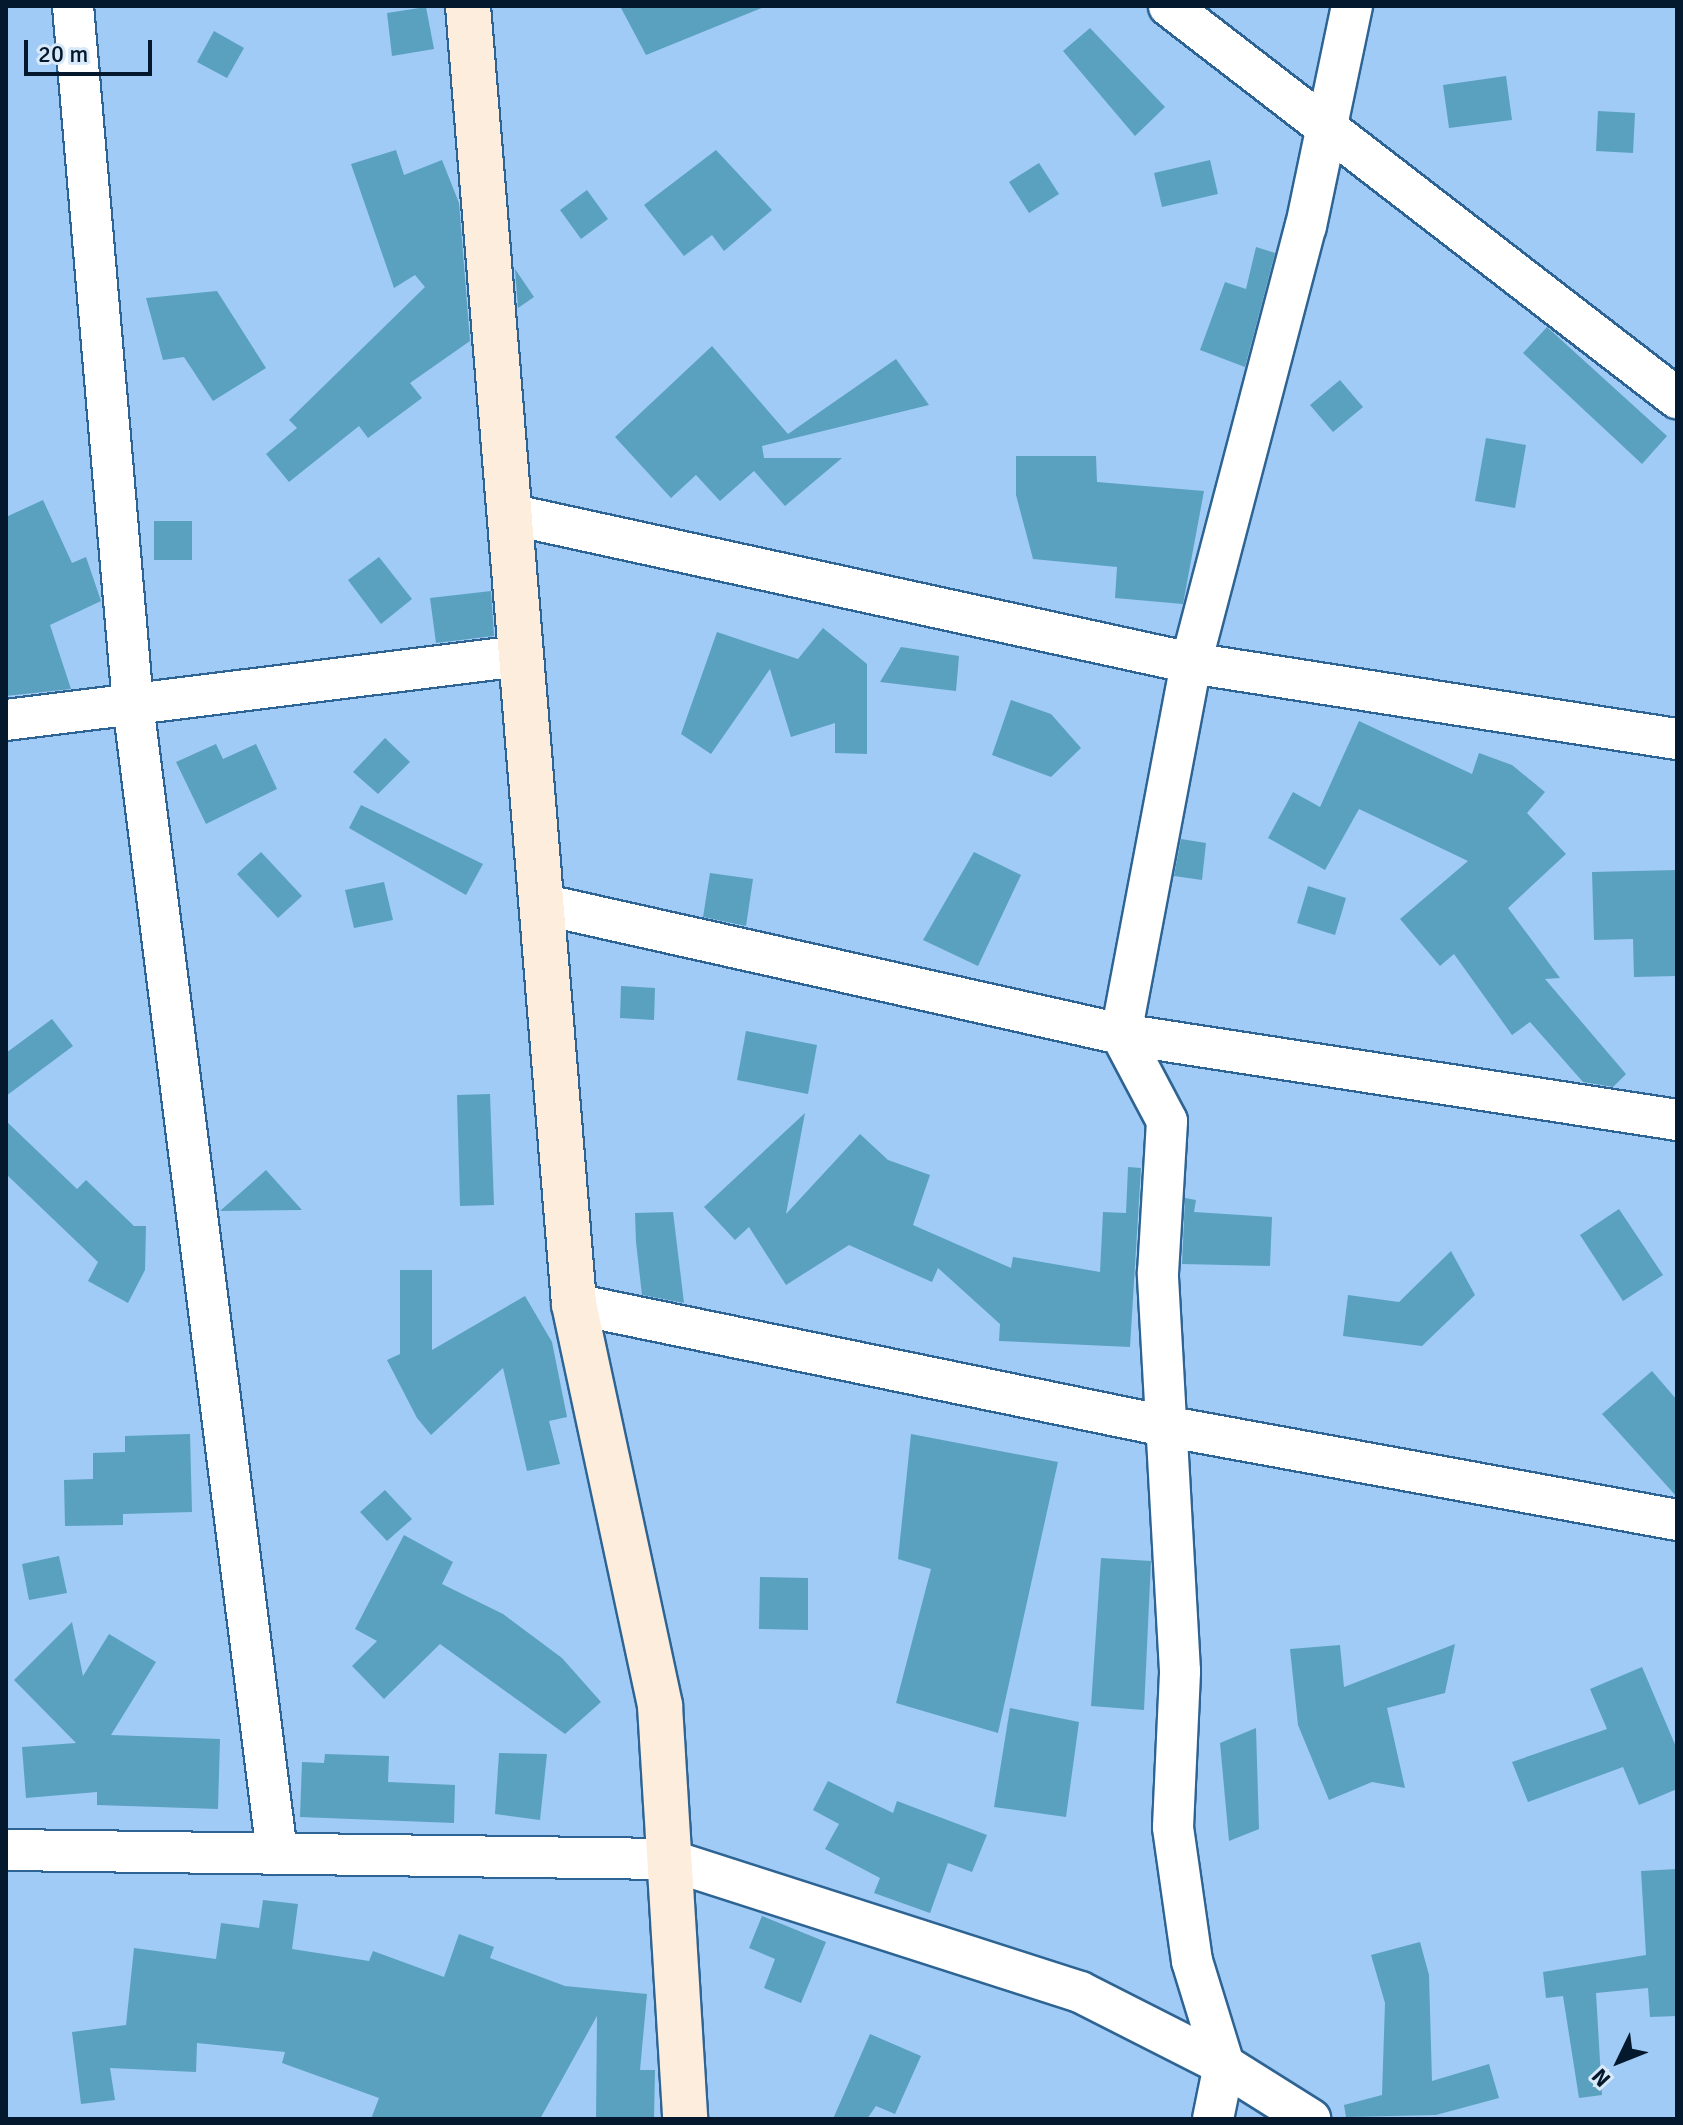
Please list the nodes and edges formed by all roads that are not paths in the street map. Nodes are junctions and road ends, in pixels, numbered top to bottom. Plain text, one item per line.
1 (73, 6) edge
2 (468, 6) edge
3 (1169, 6) edge
4 (1352, 6) edge
5 (1325, 132) junction
6 (1677, 398) edge
7 (509, 514) junction
8 (520, 656) junction
9 (1191, 663) junction
10 (133, 704) junction
11 (6, 720) edge
12 (1677, 739) edge
13 (541, 904) junction
14 (1121, 1034) junction
15 (1677, 1120) edge
16 (574, 1304) junction
17 (1170, 1427) junction
18 (1677, 1520) edge
19 (6, 1850) edge
20 (277, 1854) junction
21 (666, 1859) junction
22 (1224, 2065) junction
23 (685, 2119) edge
24 (1213, 2119) edge
25 (1310, 2119) edge

1 - 10 street
2 - 7 street
3 - 5 street
4 - 5 street
5 - 6 street
5 - 9 street
7 - 8 street
7 - 9 street
8 - 10 street
8 - 13 street
9 - 12 street
9 - 14 street
10 - 11 street
10 - 20 street
13 - 14 street
13 - 16 street
14 - 15 street
14 - 17 street
16 - 17 street
16 - 21 street
17 - 18 street
17 - 22 street
19 - 20 street
20 - 21 street
21 - 22 street
21 - 23 street
22 - 24 street
22 - 25 street

